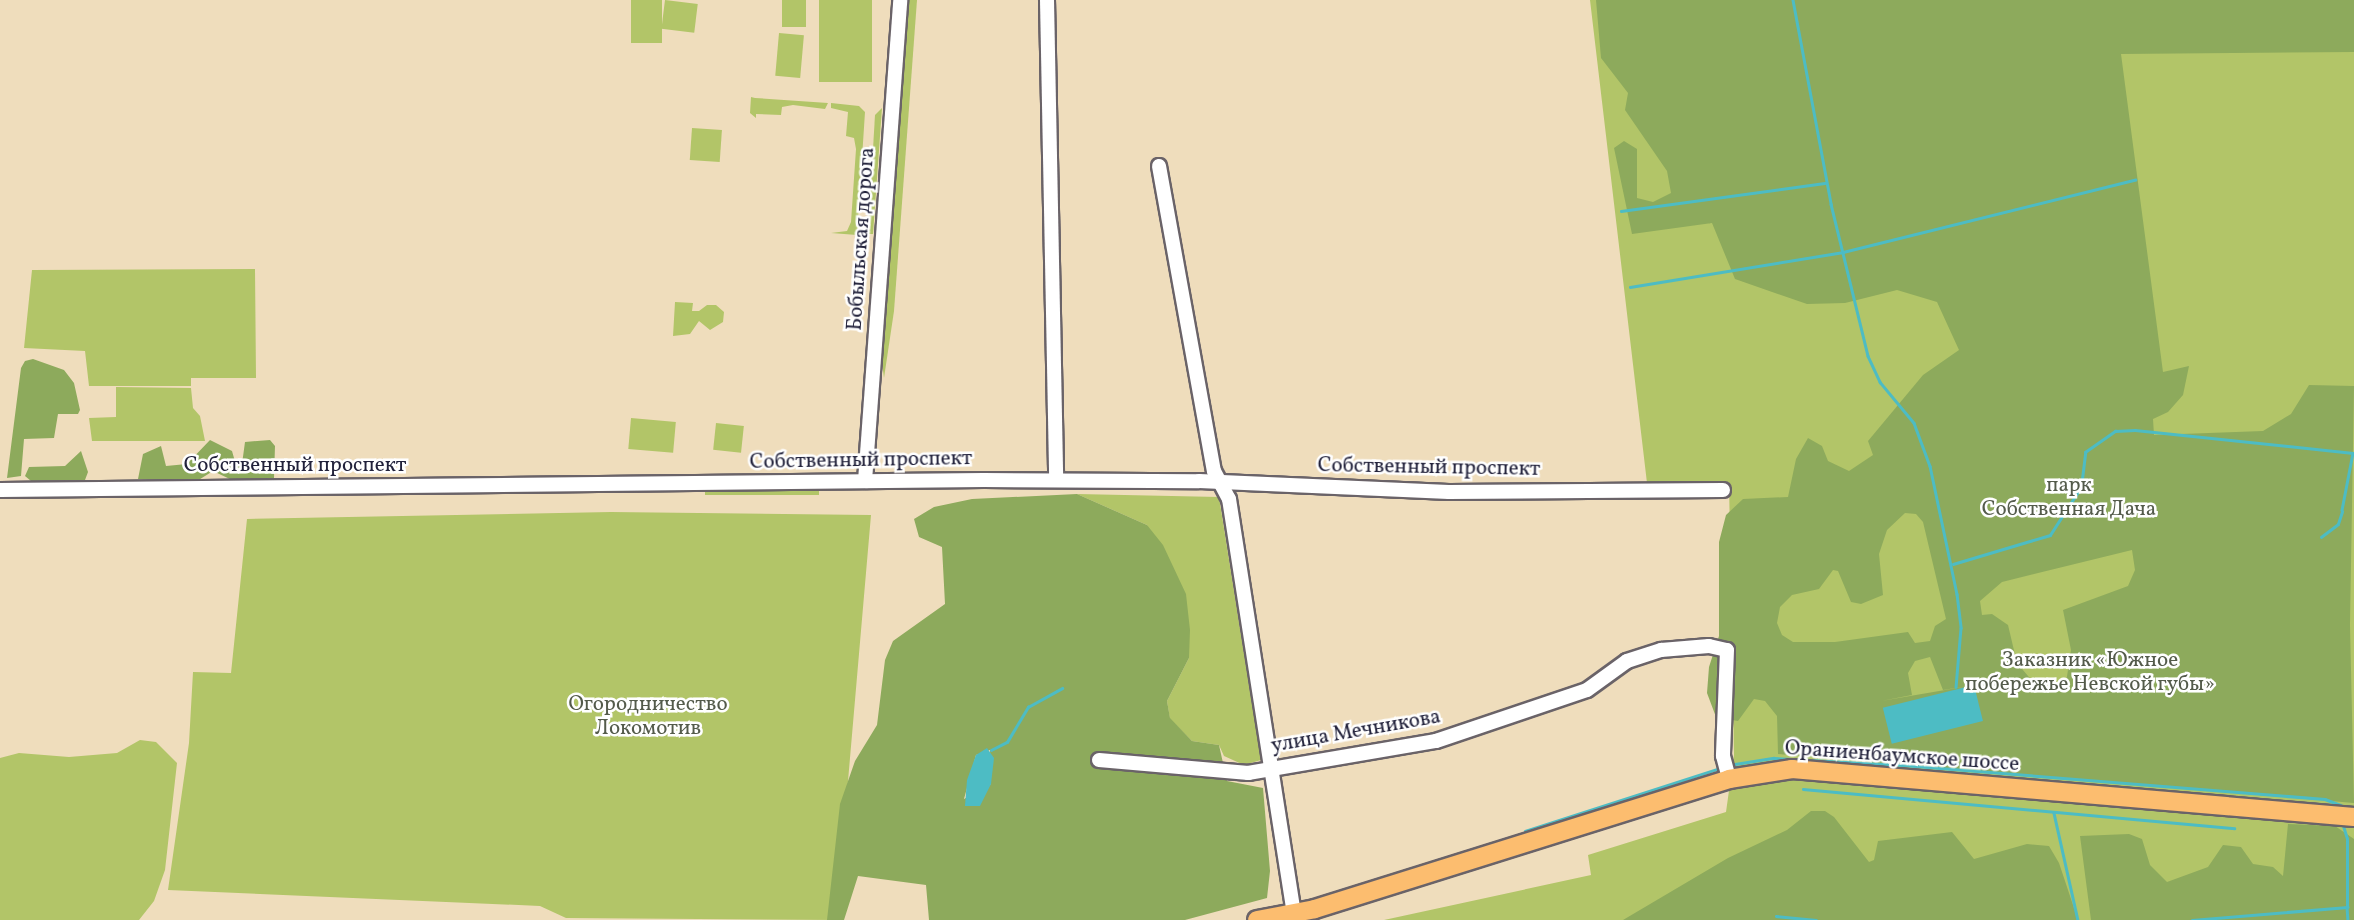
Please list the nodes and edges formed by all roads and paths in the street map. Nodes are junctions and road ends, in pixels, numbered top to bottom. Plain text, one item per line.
1 (900, 0) edge
2 (1047, 0) edge
3 (1159, 166) dead end
4 (1056, 480) junction
5 (866, 481) junction
6 (1221, 482) junction
7 (0, 490) edge
8 (1723, 490) dead end
9 (1099, 760) dead end
10 (1269, 769) junction
11 (1729, 779) junction
12 (2354, 817) edge
13 (1294, 914) junction
14 (1257, 920) edge

1 - 5 street, Бобыльская дорога
2 - 4 street
3 - 6 street
4 - 5 street, Собственный проспект
4 - 6 street, Собственный проспект
5 - 7 street, Собственный проспект
6 - 8 street, Собственный проспект
6 - 10 street
9 - 10 street, улица Мечникова
10 - 11 street, улица Мечникова
10 - 13 street
11 - 12 main road, Ораниенбаумское шоссе
11 - 13 main road, Ораниенбаумское шоссе
13 - 14 main road, Ораниенбаумское шоссе

